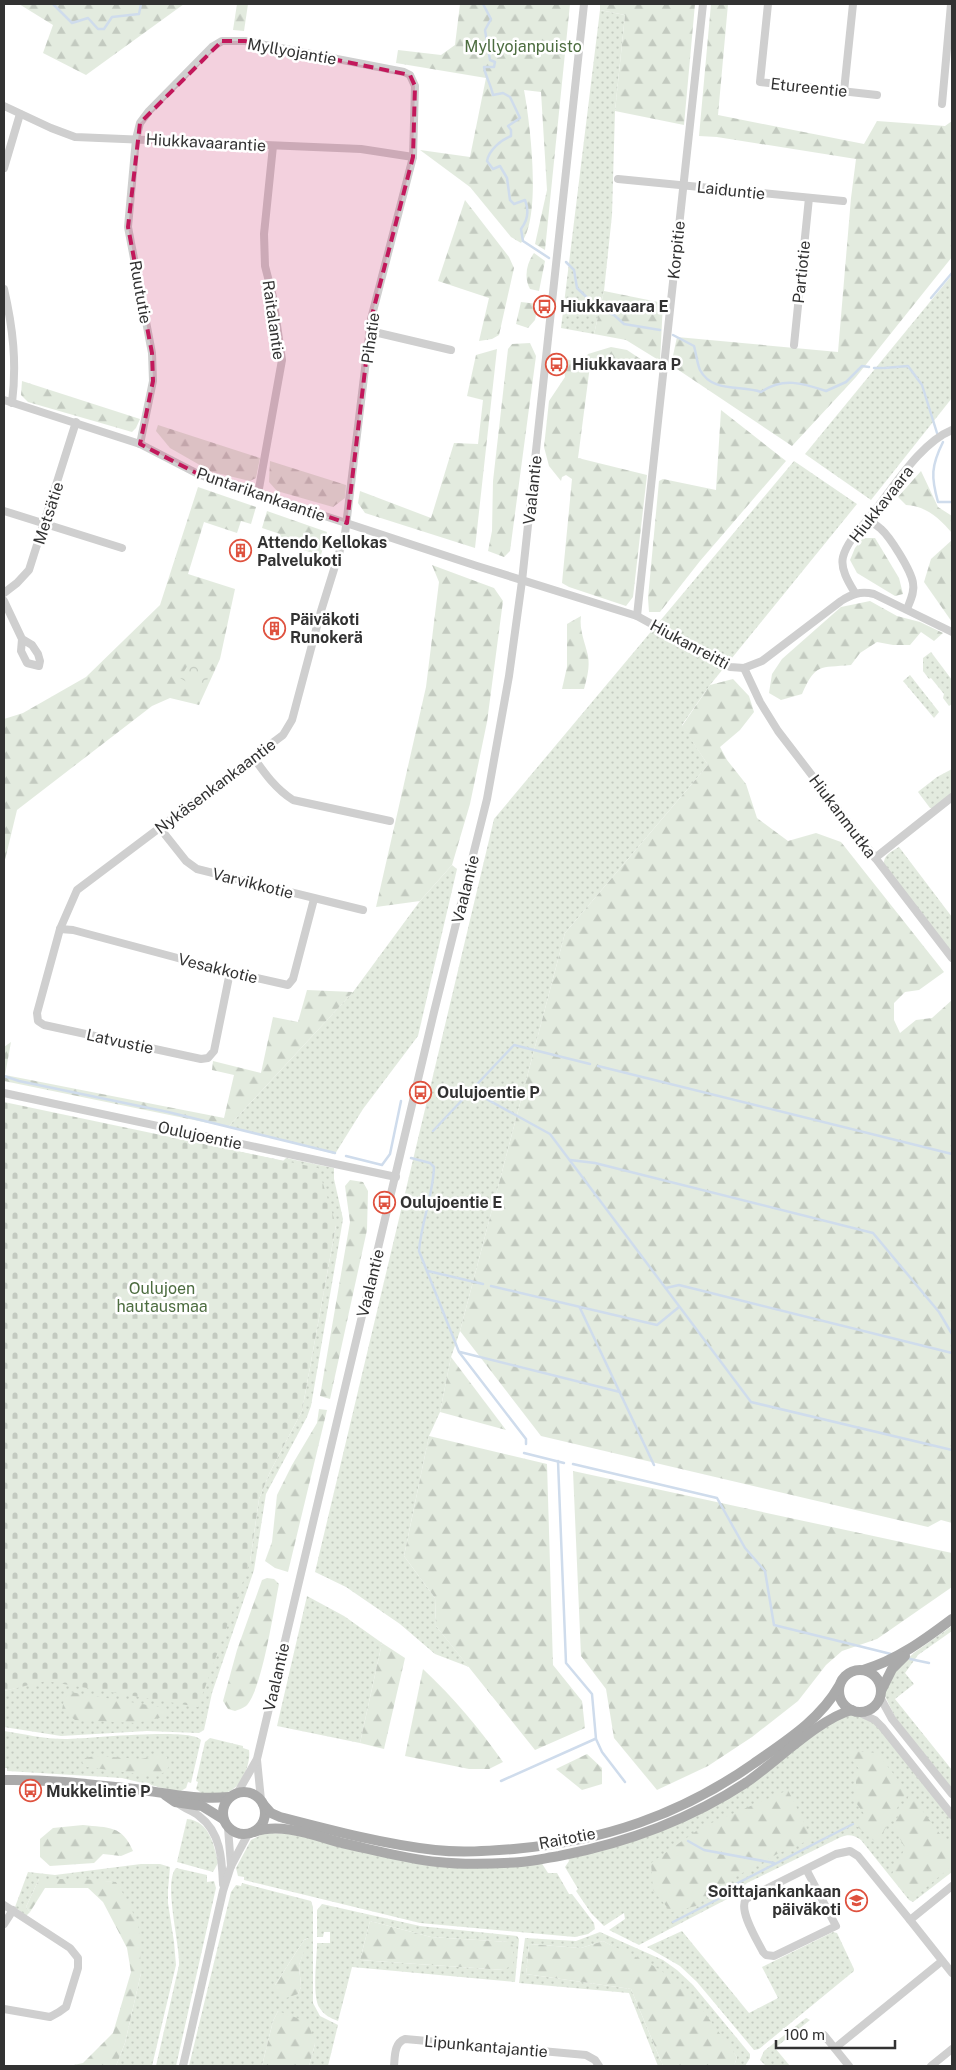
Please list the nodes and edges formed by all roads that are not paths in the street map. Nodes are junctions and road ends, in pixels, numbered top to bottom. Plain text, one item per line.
1 (584, 4) edge
2 (702, 4) edge
3 (768, 4) edge
4 (853, 4) edge
5 (951, 4) edge
6 (844, 91) junction
7 (877, 95) dead end
8 (942, 104) dead end
9 (4, 106) edge
10 (20, 114) junction
11 (136, 139) junction
12 (273, 146) junction
13 (413, 157) junction
14 (4, 168) edge
15 (618, 179) dead end
16 (684, 185) junction
17 (809, 198) junction
18 (844, 201) dead end
19 (4, 289) edge
20 (370, 330) junction
21 (794, 345) dead end
22 (451, 350) dead end
23 (4, 400) edge
24 (12, 403) junction
25 (76, 422) junction
26 (952, 430) edge
27 (140, 444) junction
28 (258, 494) junction
29 (4, 510) edge
30 (868, 520) junction
31 (347, 523) junction
32 (45, 524) junction
33 (122, 548) dead end
34 (522, 581) junction
35 (4, 593) edge
36 (854, 593) junction
37 (4, 601) edge
38 (906, 609) junction
39 (637, 616) junction
40 (952, 632) edge
41 (22, 639) dead end
42 (744, 668) junction
43 (254, 758) junction
44 (952, 797) edge
45 (390, 821) dead end
46 (159, 827) junction
47 (875, 858) junction
48 (314, 899) junction
49 (364, 910) dead end
50 (60, 929) junction
51 (952, 958) edge
52 (230, 972) junction
53 (4, 1094) edge
54 (396, 1178) junction
55 (952, 1619) edge
56 (912, 1648) junction
57 (863, 1670) junction
58 (840, 1686) junction
59 (880, 1694) junction
60 (855, 1711) junction
61 (257, 1759) junction
62 (4, 1780) edge
63 (952, 1794) edge
64 (233, 1795) junction
65 (262, 1802) junction
66 (201, 1807) junction
67 (952, 1815) edge
68 (226, 1823) junction
69 (251, 1833) junction
70 (231, 1866) junction
71 (806, 1869) junction
72 (952, 1886) edge
73 (223, 1891) junction
74 (4, 1905) edge
75 (13, 1910) junction
76 (910, 1920) junction
77 (4, 1924) edge
78 (942, 1961) junction
79 (952, 1973) edge
80 (4, 2008) edge
81 (824, 2035) dead end
82 (835, 2048) junction
83 (952, 2049) edge
84 (182, 2066) edge
85 (394, 2066) edge
86 (599, 2066) edge
87 (849, 2066) edge
88 (931, 2066) edge

1 - 34 street, Vaalantie
2 - 16 street, Korpitie
3 - 6 street, Etureentie
4 - 6 street
5 - 8 street
6 - 7 street, Etureentie
9 - 10 street, Hiukkavaarantie
10 - 11 street, Hiukkavaarantie
10 - 14 street
11 - 12 street, Hiukkavaarantie
11 - 13 street, Myllyojantie
11 - 27 street, Ruututie
12 - 13 street, Hiukkavaarantie
12 - 28 street, Raitalantie
13 - 20 street, Pihatie
15 - 16 street, Laiduntie
16 - 17 street, Laiduntie
16 - 39 street, Korpitie
17 - 18 street, Laiduntie
17 - 21 street, Partiotie
19 - 24 street
20 - 22 street
20 - 31 street, Pihatie
23 - 24 street, Puntarikankaantie
24 - 25 street, Puntarikankaantie
25 - 27 street, Puntarikankaantie
25 - 32 street, Metsätie
26 - 30 street, Hiukkavaara
27 - 28 street, Puntarikankaantie
28 - 31 street, Puntarikankaantie
29 - 32 street
30 - 36 street, Hiukkavaara
30 - 38 street
31 - 34 street, Puntarikankaantie
31 - 43 street, Nykäsenkankaantie
32 - 33 street
32 - 35 street, Metsätie
34 - 39 street, Hiukanreitti
34 - 54 street, Vaalantie
36 - 38 street
36 - 42 street, Hiukanreitti
37 - 41 street
38 - 40 street
39 - 42 street, Hiukanreitti
42 - 47 street, Hiukanmutka
43 - 45 street
43 - 46 street, Nykäsenkankaantie
44 - 47 street
46 - 48 street, Varvikkotie
46 - 50 street, Nykäsenkankaantie
47 - 51 street, Hiukanmutka
48 - 49 street, Varvikkotie
48 - 52 street, Vesakkotie
50 - 52 street, Vesakkotie
50 - 52 street, Latvustie
53 - 54 street, Oulujoentie
54 - 61 street, Vaalantie
55 - 56 main road
56 - 57 main road
56 - 59 main road
57 - 58 main road
57 - 59 main road
58 - 60 main road
58 - 65 main road, Raitotie
59 - 60 main road
59 - 63 street
60 - 67 street
60 - 69 main road, Raitotie
61 - 64 street, Vaalantie
61 - 65 street, Vaalantie
62 - 66 main road
64 - 65 main road
64 - 66 main road
64 - 68 main road
65 - 69 main road
66 - 68 main road
66 - 73 street
68 - 69 main road
68 - 70 street
69 - 70 street
70 - 73 street
71 - 71 street
71 - 76 street
72 - 76 street
73 - 84 street
74 - 75 street
75 - 77 street
75 - 80 street
76 - 78 street
78 - 79 street
78 - 82 street
81 - 82 street
82 - 87 street
83 - 88 street
85 - 86 street, Lipunkantajantie

